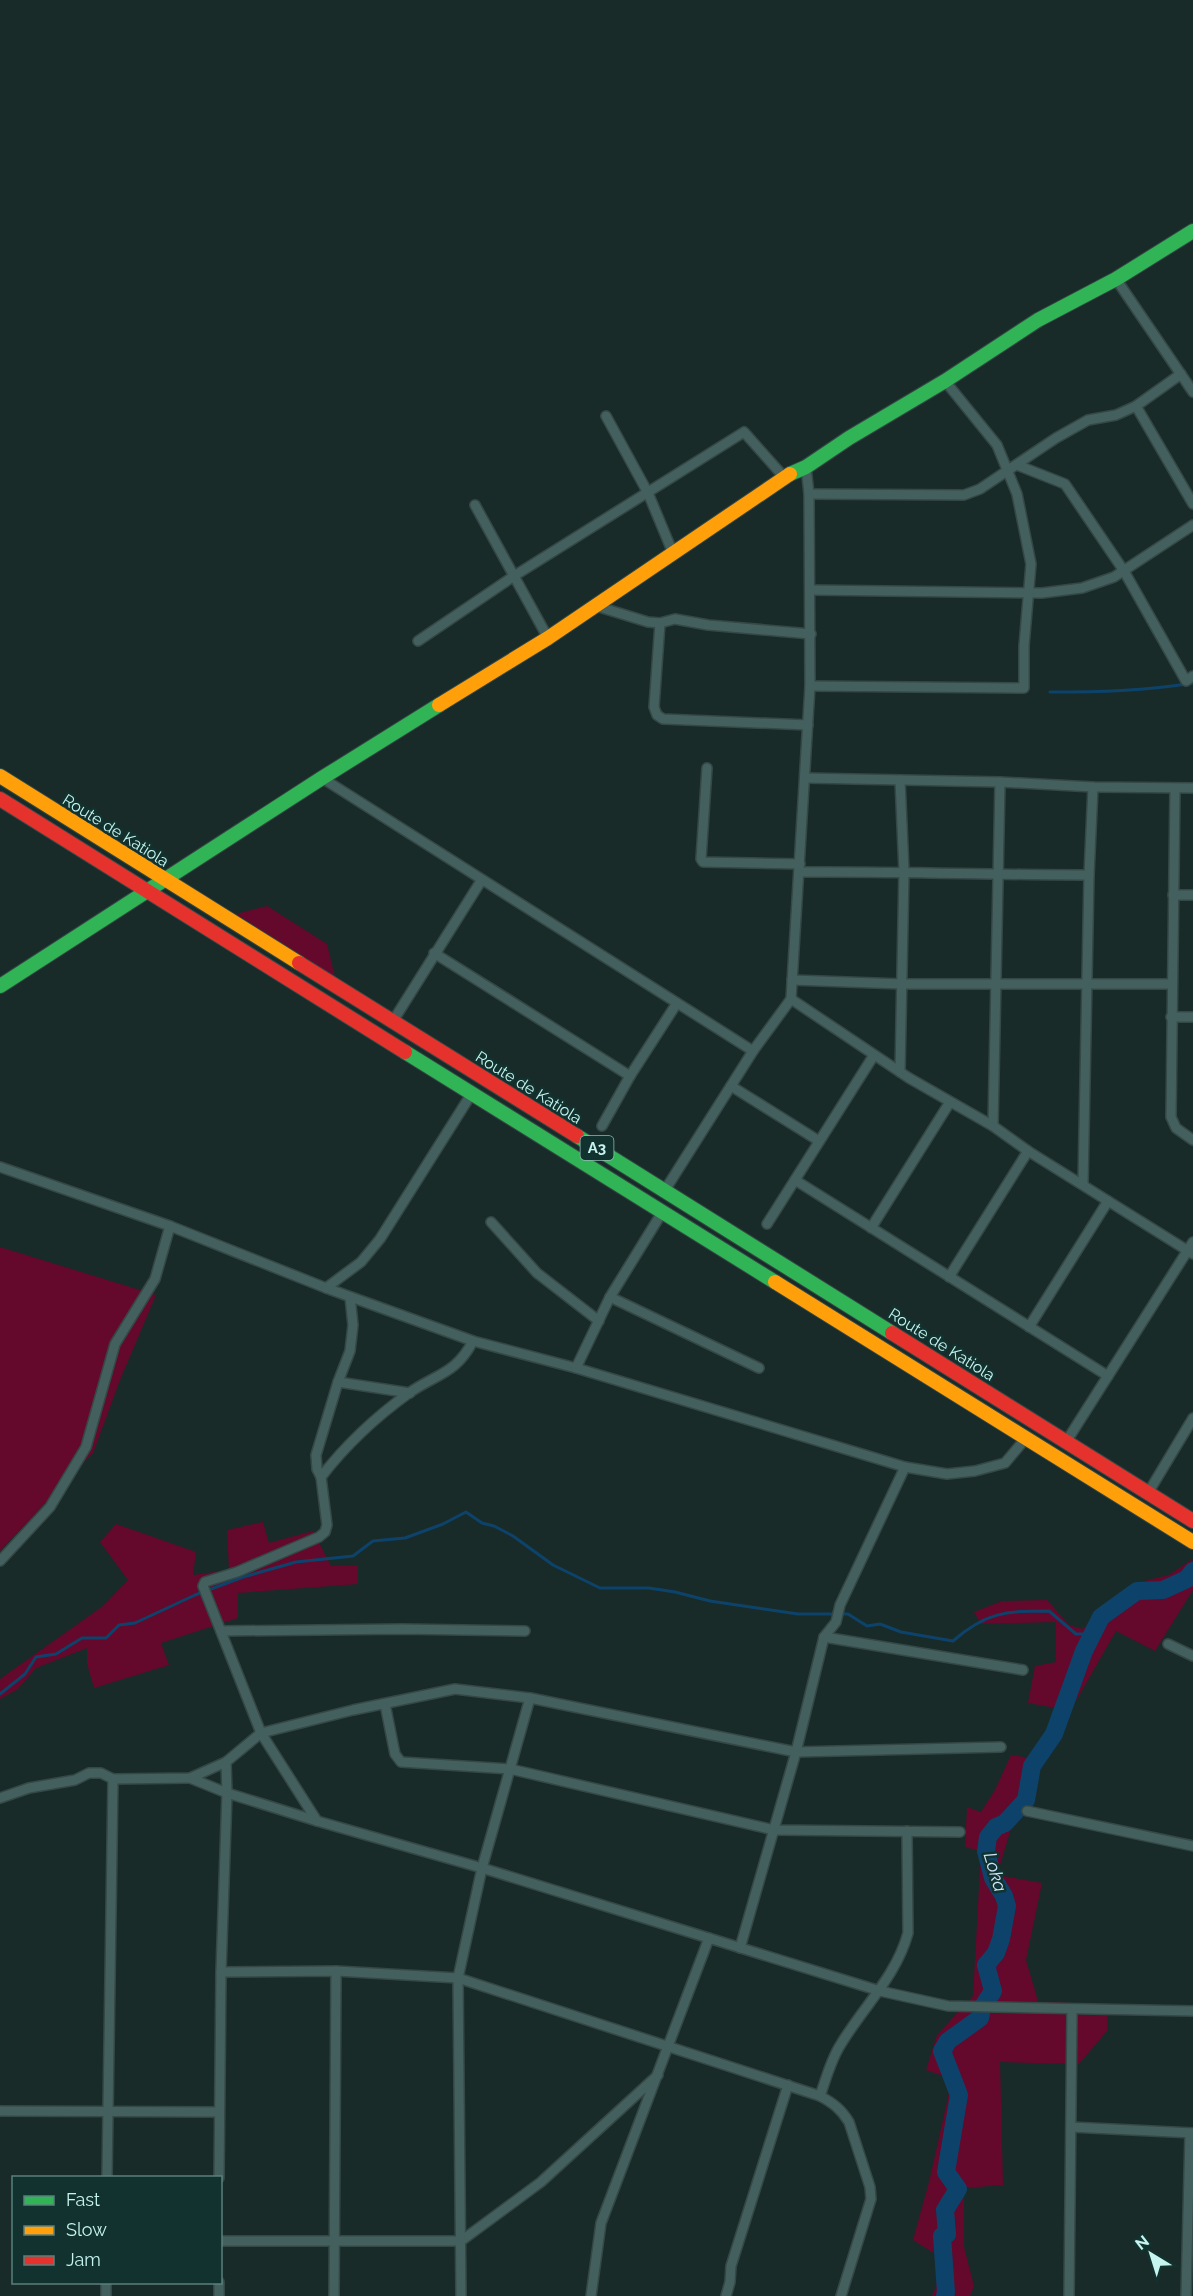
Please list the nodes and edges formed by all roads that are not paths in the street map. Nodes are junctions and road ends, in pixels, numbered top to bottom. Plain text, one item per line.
1 (1193, 231) edge
2 (1116, 279) junction
3 (1181, 374) junction
4 (945, 381) junction
5 (1193, 392) edge
6 (1136, 406) junction
7 (606, 416) dead end
8 (806, 467) junction
9 (1012, 468) junction
10 (784, 477) junction
11 (648, 493) junction
12 (808, 494) junction
13 (1193, 504) edge
14 (475, 505) dead end
15 (1193, 525) edge
16 (673, 553) junction
17 (1124, 571) junction
18 (514, 576) junction
19 (810, 590) junction
20 (1029, 593) junction
21 (596, 606) junction
22 (660, 623) junction
23 (811, 634) junction
24 (548, 638) junction
25 (418, 641) dead end
26 (1193, 676) edge
27 (810, 686) junction
28 (808, 725) junction
29 (707, 768) dead end
30 (0, 776) edge
31 (322, 778) junction
32 (806, 778) junction
33 (900, 780) junction
34 (1000, 782) junction
35 (1093, 787) junction
36 (1193, 788) edge
37 (1175, 789) junction
38 (0, 799) edge
39 (800, 868) junction
40 (904, 872) junction
41 (999, 875) junction
42 (1089, 875) junction
43 (165, 880) junction
44 (481, 881) junction
45 (148, 892) junction
46 (1173, 895) junction
47 (1193, 895) edge
48 (434, 954) junction
49 (792, 980) junction
50 (1086, 982) junction
51 (995, 983) junction
52 (902, 984) junction
53 (1172, 984) junction
54 (0, 986) edge
55 (791, 999) junction
56 (677, 1004) junction
57 (1171, 1017) junction
58 (1193, 1017) edge
59 (393, 1021) junction
60 (753, 1051) junction
61 (874, 1055) junction
62 (900, 1072) junction
63 (630, 1076) junction
64 (731, 1086) junction
65 (471, 1093) junction
66 (950, 1102) junction
67 (993, 1125) junction
68 (602, 1126) dead end
69 (1193, 1140) edge
70 (819, 1141) junction
71 (1028, 1151) junction
72 (0, 1167) edge
73 (795, 1180) junction
74 (1083, 1184) junction
75 (664, 1190) junction
76 (1108, 1201) junction
77 (663, 1211) junction
78 (490, 1222) dead end
79 (767, 1224) dead end
80 (170, 1226) junction
81 (870, 1228) junction
82 (1191, 1249) edge
83 (949, 1277) junction
84 (326, 1288) junction
85 (350, 1297) junction
86 (610, 1297) junction
87 (599, 1321) junction
88 (1029, 1328) junction
89 (473, 1341) junction
90 (576, 1368) junction
91 (759, 1368) dead end
92 (1108, 1377) junction
93 (338, 1382) junction
94 (410, 1393) junction
95 (1193, 1418) edge
96 (1026, 1438) junction
97 (1066, 1442) junction
98 (905, 1467) junction
99 (321, 1477) junction
100 (1148, 1493) junction
101 (1193, 1521) edge
102 (1193, 1542) edge
103 (0, 1561) edge
104 (221, 1631) junction
105 (525, 1631) dead end
106 (824, 1637) junction
107 (1168, 1644) dead end
108 (1193, 1656) edge
109 (1023, 1670) dead end
110 (530, 1698) junction
111 (385, 1704) junction
112 (261, 1733) junction
113 (1001, 1747) dead end
114 (796, 1752) junction
115 (226, 1762) junction
116 (510, 1769) junction
117 (190, 1778) junction
118 (113, 1779) junction
119 (227, 1793) junction
120 (0, 1798) edge
121 (1027, 1811) dead end
122 (317, 1821) junction
123 (774, 1830) junction
124 (907, 1831) junction
125 (960, 1832) dead end
126 (1193, 1846) edge
127 (482, 1868) junction
128 (709, 1938) junction
129 (740, 1948) junction
130 (336, 1971) junction
131 (221, 1972) junction
132 (458, 1978) junction
133 (880, 1991) junction
134 (1072, 2010) junction
135 (1193, 2011) edge
136 (668, 2048) junction
137 (658, 2075) junction
138 (788, 2085) junction
139 (820, 2096) junction
140 (0, 2111) edge
141 (107, 2112) junction
142 (219, 2112) junction
143 (1071, 2127) junction
144 (1191, 2133) edge
145 (107, 2176) edge
146 (219, 2176) edge
147 (222, 2241) edge
148 (461, 2241) junction
149 (334, 2242) junction
150 (1189, 2262) edge
151 (334, 2296) edge
152 (461, 2296) edge
153 (591, 2296) edge
154 (726, 2296) edge
155 (841, 2296) edge
156 (1069, 2296) edge
157 (1186, 2296) edge

1 - 2 main road
2 - 3 street
2 - 4 main road
3 - 5 street
3 - 6 street
4 - 8 main road
4 - 9 street
6 - 9 street
6 - 13 street
7 - 11 street
8 - 10 main road
8 - 12 street
9 - 12 street
9 - 17 street
9 - 20 street
10 - 11 street
10 - 16 main road
11 - 16 street
11 - 18 street
12 - 19 street
14 - 18 street
15 - 17 street
16 - 21 main road
17 - 20 street
17 - 26 street
18 - 24 street
18 - 25 street
19 - 20 street
19 - 23 street
20 - 27 street
21 - 22 street
21 - 24 main road
22 - 23 street
22 - 28 street
23 - 27 street
24 - 31 main road
27 - 28 street
28 - 32 street
29 - 39 street
30 - 43 main road, Route de Katiola / A3
31 - 43 main road
31 - 44 street
32 - 33 street
32 - 39 street
33 - 34 street
33 - 40 street
34 - 35 street
34 - 41 street
35 - 37 street
35 - 42 street
36 - 37 street
37 - 46 street
38 - 45 main road, A3
39 - 40 street
39 - 49 street
40 - 41 street
40 - 52 street
41 - 42 street
41 - 51 street
42 - 50 street
43 - 45 main road
43 - 59 main road, Route de Katiola / A3
44 - 48 street
44 - 56 street
45 - 54 main road
45 - 65 main road, A3
46 - 47 street
46 - 53 street
48 - 59 street
48 - 63 street
49 - 52 street
49 - 55 street
50 - 51 street
50 - 53 street
50 - 74 street
51 - 52 street
51 - 67 street
52 - 62 street
53 - 57 street
55 - 60 street
55 - 61 street
56 - 60 street
56 - 63 street
57 - 58 street
57 - 69 street
59 - 75 main road, Route de Katiola / A3
60 - 64 street
61 - 62 street
61 - 70 street
62 - 66 street
63 - 68 street
64 - 70 street
64 - 75 street
65 - 77 main road, A3
65 - 84 street
66 - 67 street
66 - 81 street
67 - 71 street
70 - 73 street
71 - 74 street
71 - 83 street
72 - 80 street
73 - 79 street
73 - 81 street
74 - 76 street
75 - 97 main road, Route de Katiola / A3
76 - 82 street
76 - 88 street
77 - 86 street
77 - 96 main road, A3
78 - 87 street
80 - 84 street
80 - 103 street
81 - 83 street
82 - 92 street
83 - 88 street
84 - 85 street
85 - 89 street
85 - 93 street
86 - 87 street
86 - 91 street
87 - 90 street
88 - 92 street
89 - 90 street
89 - 94 street
90 - 98 street
92 - 97 street
93 - 94 street
93 - 99 street
94 - 99 street
95 - 100 street
96 - 98 street
96 - 102 main road, A3
97 - 100 main road, Route de Katiola / A3
98 - 106 street
99 - 104 street
100 - 101 main road, Route de Katiola / A3
104 - 105 street
104 - 112 street
106 - 109 street
106 - 114 street
107 - 108 street
110 - 111 street
110 - 114 street
110 - 116 street
111 - 112 street
111 - 116 street
112 - 115 street
112 - 122 street
113 - 114 street
114 - 123 street
115 - 117 street
115 - 119 street
116 - 123 street
116 - 127 street
117 - 118 street
117 - 119 street
118 - 120 street
118 - 141 street
119 - 122 street
119 - 131 street
121 - 126 street
122 - 127 street
123 - 124 street
123 - 129 street
124 - 125 street
124 - 133 street
127 - 128 street
127 - 132 street
128 - 129 street
128 - 136 street
129 - 133 street
130 - 131 street
130 - 132 street
130 - 149 street
131 - 142 street
132 - 136 street
132 - 148 street
133 - 134 street
133 - 139 street
134 - 135 street
134 - 143 street
136 - 137 street
136 - 138 street
137 - 148 street
137 - 153 street
138 - 139 street
138 - 154 street
139 - 155 street
140 - 141 street
141 - 142 street
141 - 145 street
142 - 146 street
143 - 144 street
143 - 156 street
144 - 150 street
147 - 149 street
148 - 149 street
148 - 152 street
149 - 151 street
150 - 157 street

